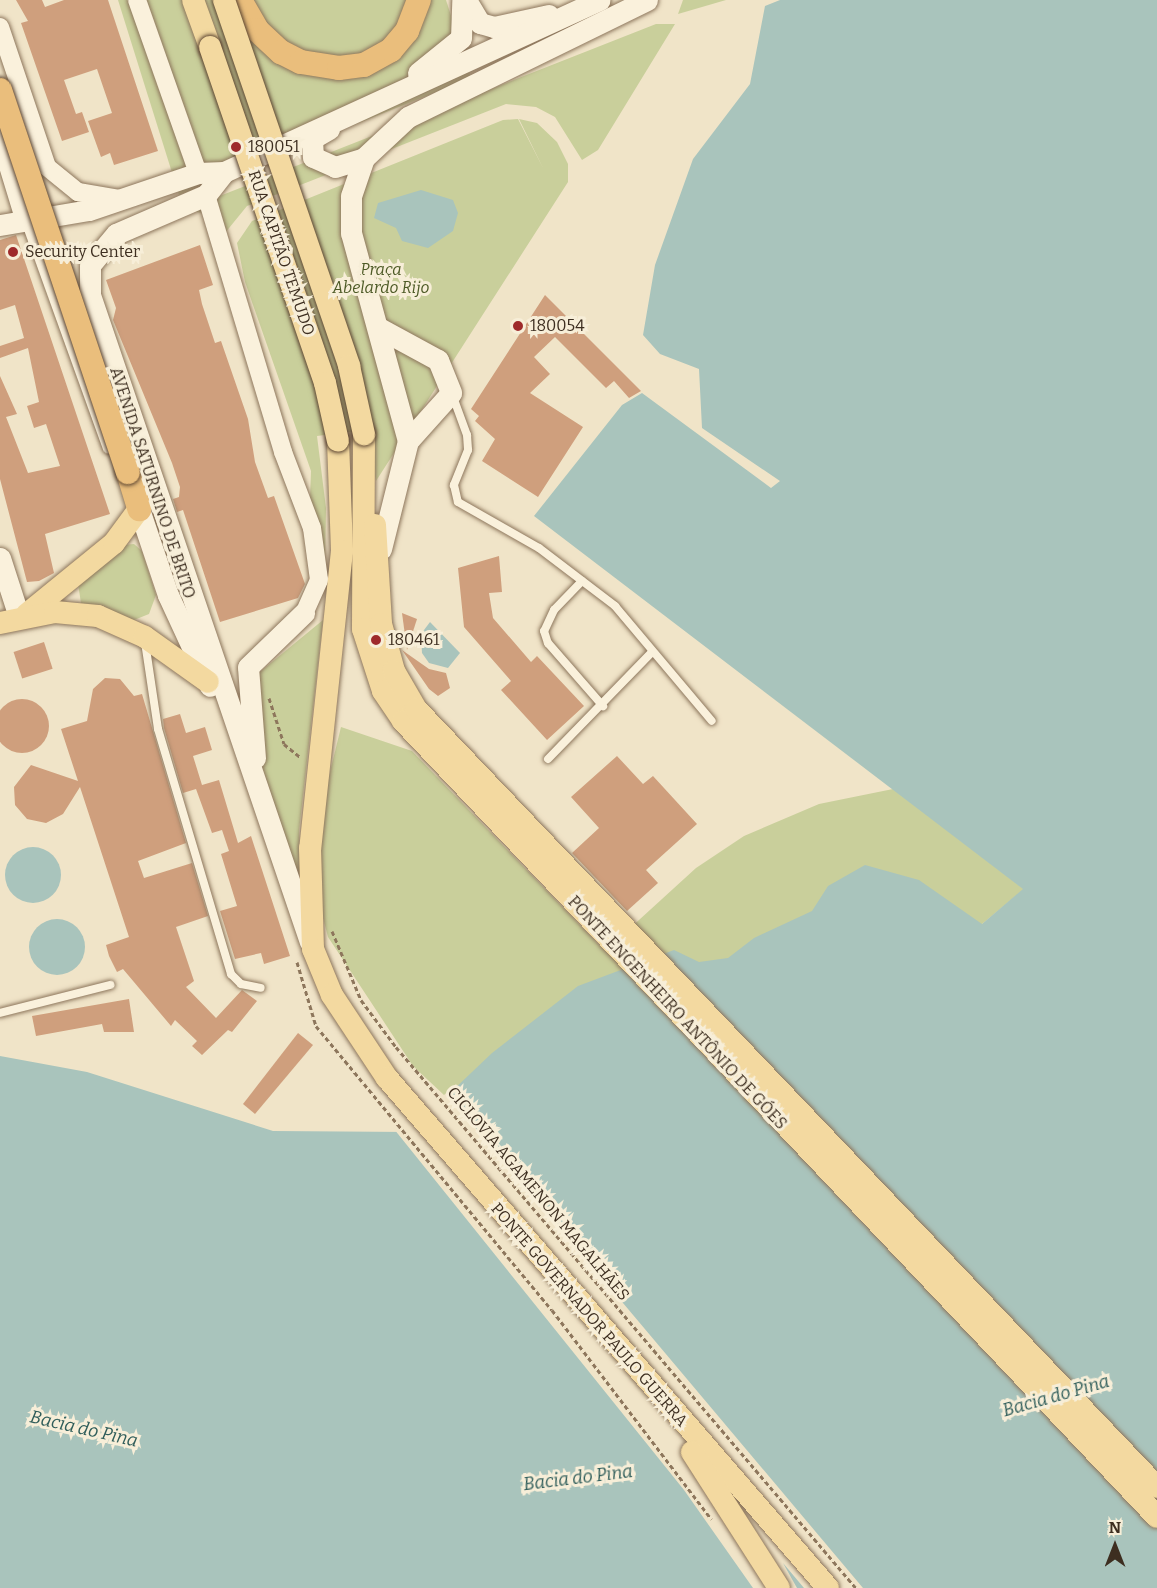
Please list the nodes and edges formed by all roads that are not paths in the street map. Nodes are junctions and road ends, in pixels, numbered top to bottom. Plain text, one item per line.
1 (137, 0) edge
2 (193, 0) edge
3 (224, 0) edge
4 (240, 0) edge
5 (462, 0) edge
6 (466, 0) edge
7 (599, 0) edge
8 (648, 0) edge
9 (419, 1) edge
10 (568, 15) junction
11 (0, 27) edge
12 (0, 90) edge
13 (354, 112) junction
14 (0, 136) edge
15 (364, 158) junction
16 (224, 172) junction
17 (198, 173) junction
18 (206, 195) junction
19 (124, 199) junction
20 (25, 218) junction
21 (0, 225) edge
22 (379, 328) junction
23 (451, 393) junction
24 (408, 441) junction
25 (368, 474) junction
26 (135, 518) junction
27 (0, 558) edge
28 (379, 559) junction
29 (582, 581) junction
30 (304, 613) joint
31 (15, 618) edge
32 (145, 637) junction
33 (651, 652) junction
34 (208, 682) junction
35 (603, 706) junction
36 (232, 719) junction
37 (712, 721) dead end
38 (548, 759) dead end
39 (263, 808) junction
40 (593, 910) junction
41 (313, 949) junction
42 (110, 985) dead end
43 (261, 988) dead end
44 (0, 1013) edge
45 (357, 1037) joint
46 (648, 1386) junction
47 (1157, 1487) edge
48 (1157, 1518) edge
49 (779, 1588) edge
50 (828, 1588) edge

1 - 17 street
2 - 41 main road, RUA CAPITÃO TEMUDO, bridge
3 - 25 main road, PONTE ENGENHEIRO ANTÔNIO DE GÓES, bridge
4 - 9 highway
5 - 13 main road
6 - 10 main road
7 - 10 main road
8 - 15 main road
10 - 13 main road
11 - 19 street
12 - 26 highway, bridge
13 - 15 main road
13 - 16 main road
14 - 20 main road, AVENIDA SATURNINO DE BRITO
15 - 22 main road
16 - 17 main road
16 - 18 main road
17 - 19 main road
18 - 30 street
18 - 36 main road, AVENIDA SATURNINO DE BRITO
19 - 20 main road
20 - 21 main road
20 - 26 street, AVENIDA SATURNINO DE BRITO
22 - 23 main road
22 - 24 main road
23 - 24 main road
23 - 29 lane
24 - 28 main road
25 - 28 main road, PONTE ENGENHEIRO ANTÔNIO DE GÓES
25 - 40 main road, PONTE ENGENHEIRO ANTÔNIO DE GÓES
26 - 31 main road
26 - 34 main road, AVENIDA SATURNINO DE BRITO
27 - 31 main road
28 - 40 main road, PONTE ENGENHEIRO ANTÔNIO DE GÓES
29 - 33 lane
29 - 35 lane
30 - 39 main road
31 - 32 main road
32 - 34 main road
32 - 43 lane
33 - 35 lane
33 - 37 lane
34 - 36 main road, AVENIDA SATURNINO DE BRITO
35 - 38 lane
36 - 39 main road, AVENIDA SATURNINO DE BRITO
39 - 41 main road, AVENIDA SATURNINO DE BRITO
40 - 47 main road, PONTE ENGENHEIRO ANTÔNIO DE GÓES
40 - 48 main road, PONTE ENGENHEIRO ANTÔNIO DE GÓES
41 - 45 main road, AVENIDA SATURNINO DE BRITO
42 - 44 lane
45 - 46 main road, PONTE GOVERNADOR PAULO GUERRA
46 - 49 main road
46 - 50 main road, PONTE GOVERNADOR PAULO GUERRA

